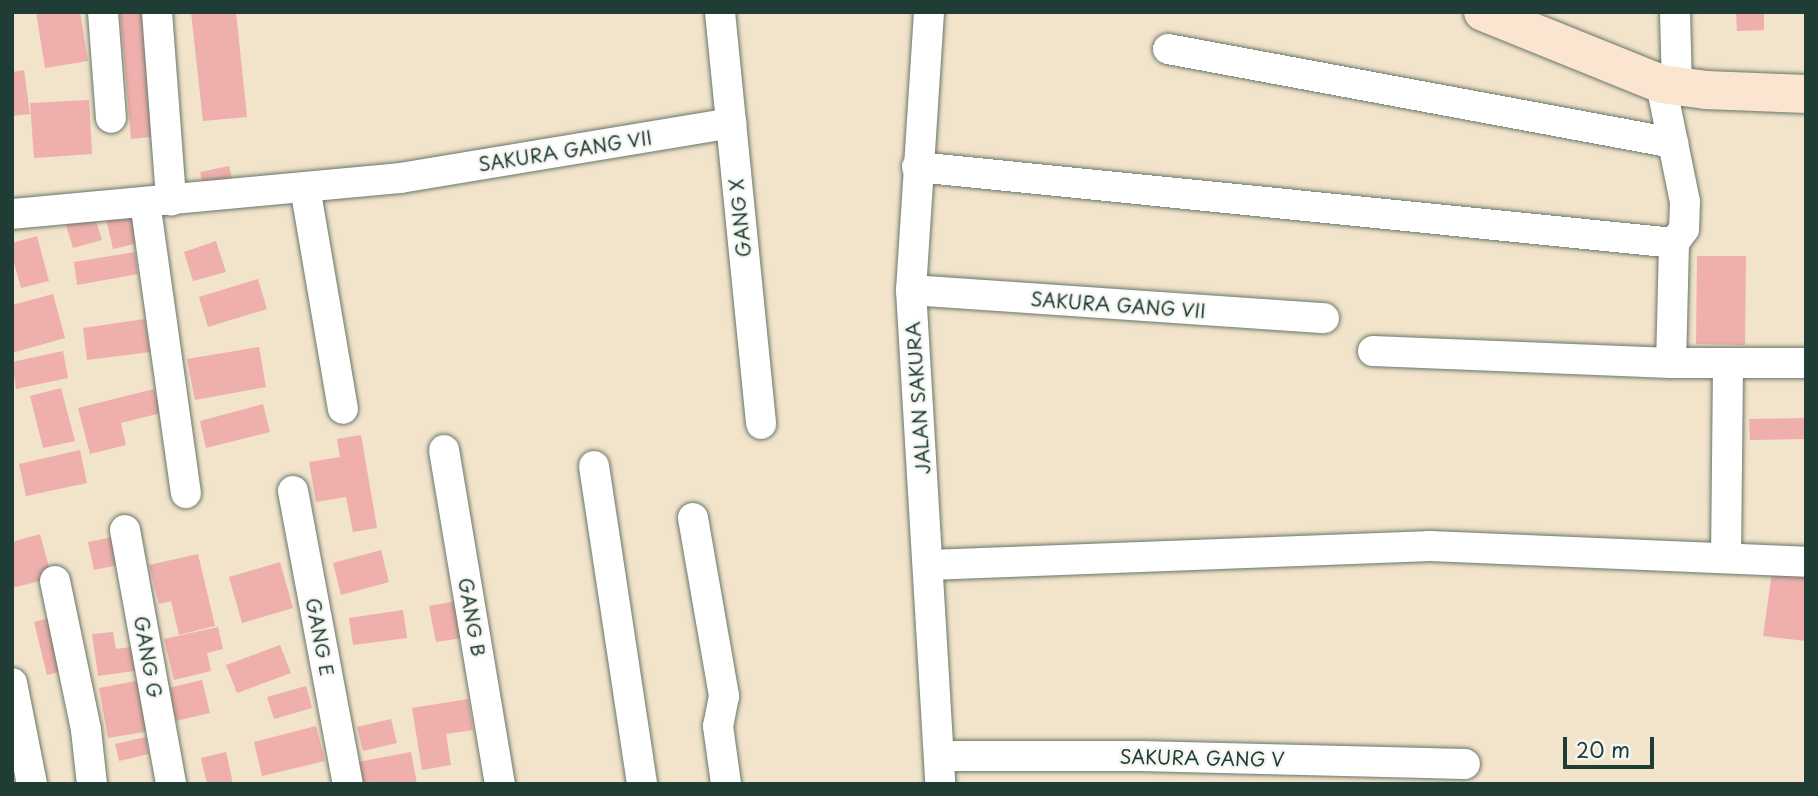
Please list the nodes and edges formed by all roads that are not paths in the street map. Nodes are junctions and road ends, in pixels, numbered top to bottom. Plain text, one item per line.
1 (103, 12) edge
2 (157, 12) edge
3 (720, 12) edge
4 (929, 12) edge
5 (1483, 12) edge
6 (1675, 12) edge
7 (1168, 49) dead end
8 (1669, 85) junction
9 (1806, 94) edge
10 (111, 118) dead end
11 (731, 123) junction
12 (1673, 143) junction
13 (917, 167) junction
14 (305, 187) junction
15 (158, 201) junction
16 (12, 214) edge
17 (1674, 243) junction
18 (911, 290) junction
19 (1324, 318) dead end
20 (1373, 351) dead end
21 (1671, 363) junction
22 (1806, 363) edge
23 (1728, 364) junction
24 (343, 409) dead end
25 (761, 424) dead end
26 (444, 450) dead end
27 (594, 466) dead end
28 (293, 491) dead end
29 (186, 493) dead end
30 (693, 518) dead end
31 (125, 530) dead end
32 (1726, 558) junction
33 (1806, 562) edge
34 (929, 565) junction
35 (55, 581) dead end
36 (12, 683) edge
37 (1465, 764) dead end
38 (940, 770) edge
39 (32, 784) edge
40 (92, 784) edge
41 (171, 784) edge
42 (348, 784) edge
43 (500, 784) edge
44 (642, 784) edge
45 (726, 784) edge

1 - 10 street
2 - 15 street
3 - 11 street, GANG X
4 - 13 street, JALAN SAKURA
5 - 8 main road
6 - 8 street
7 - 12 street
8 - 9 main road
8 - 12 street
11 - 14 street, SAKURA GANG VII
11 - 25 street, GANG X
12 - 17 street
13 - 17 street
13 - 18 street, JALAN SAKURA
14 - 15 street, SAKURA GANG VII
14 - 24 street
15 - 16 street, SAKURA GANG VII
15 - 29 street
17 - 21 street
18 - 19 street, SAKURA GANG VII
18 - 34 street, JALAN SAKURA
20 - 21 street
21 - 23 street
22 - 23 street
23 - 32 street
26 - 43 street, GANG B
27 - 44 street
28 - 42 street, GANG E
30 - 45 street
31 - 41 street, GANG G
32 - 33 street
32 - 34 street
34 - 38 street, JALAN SAKURA
35 - 40 street
36 - 39 street
37 - 38 street, SAKURA GANG V

